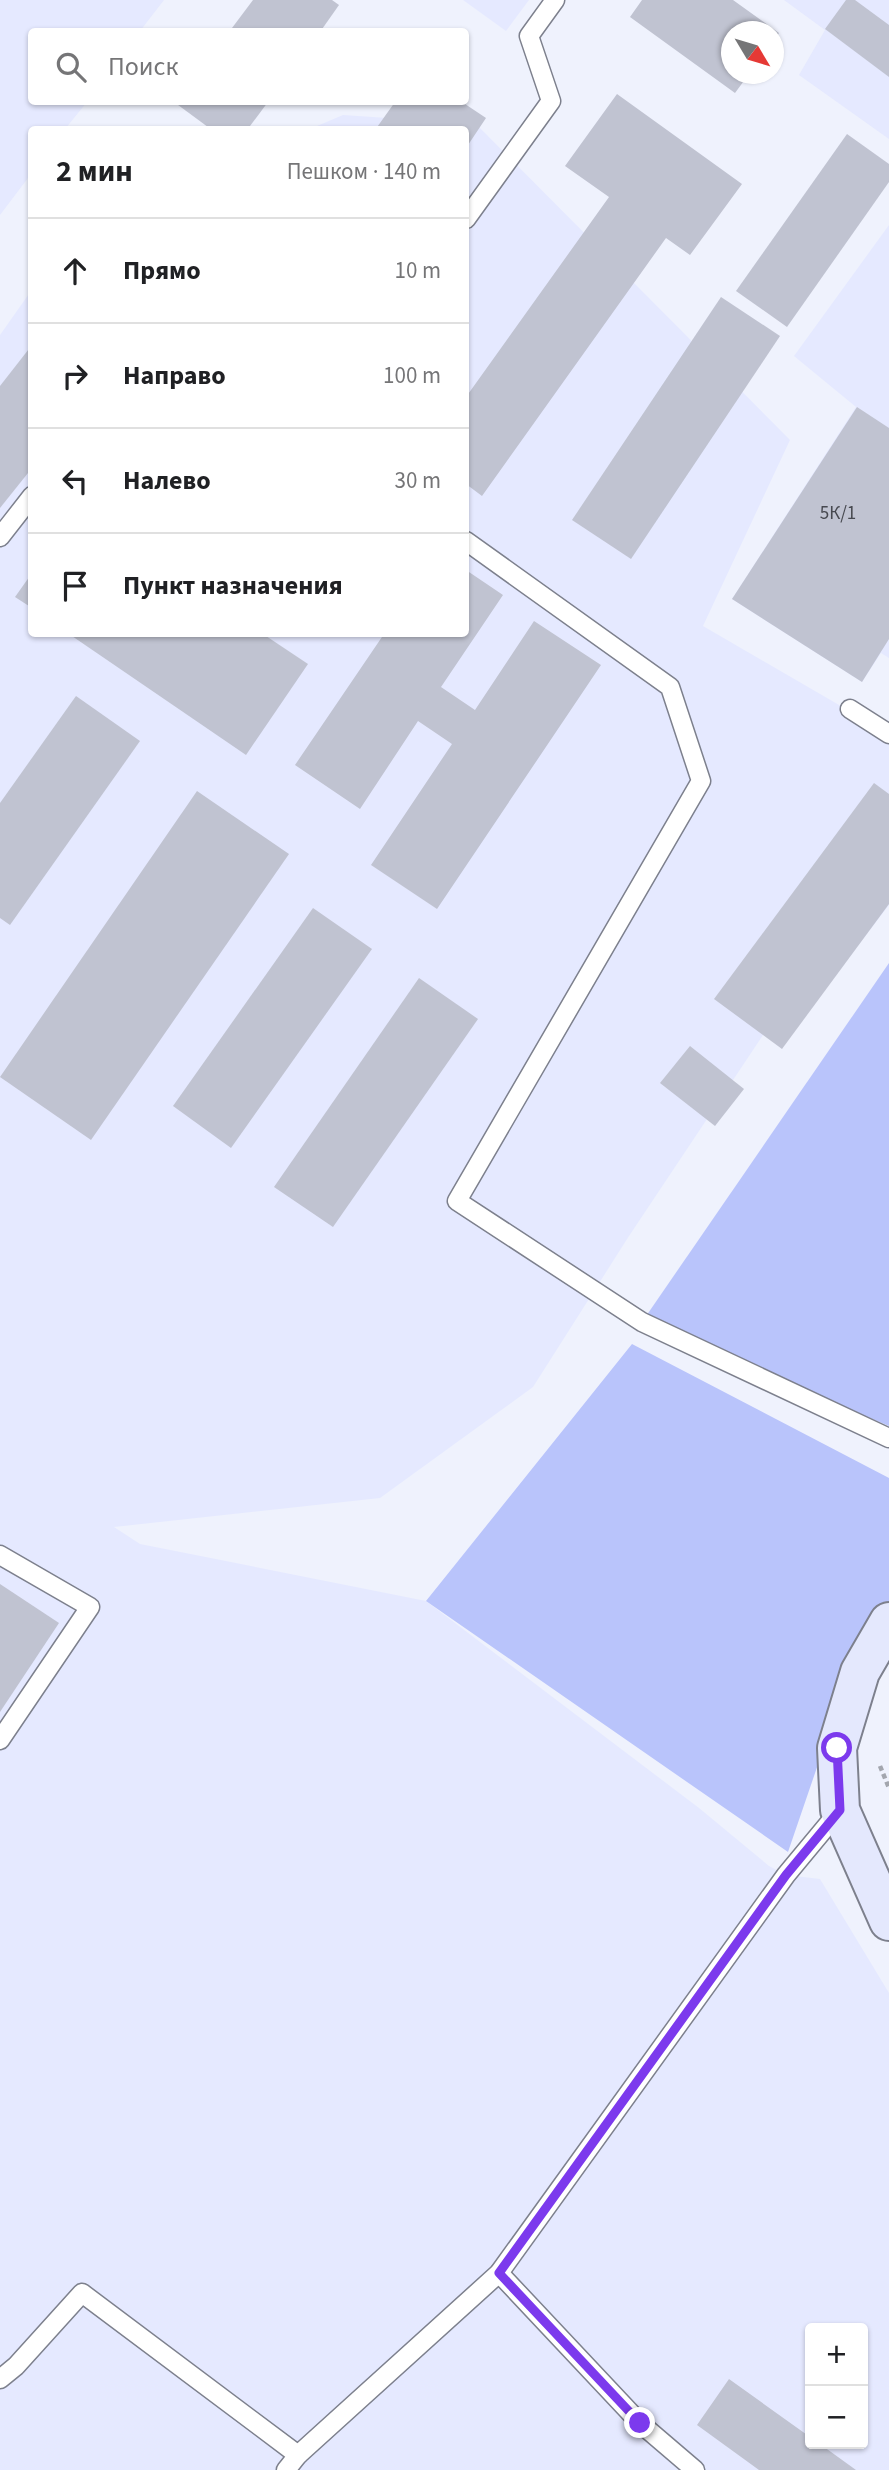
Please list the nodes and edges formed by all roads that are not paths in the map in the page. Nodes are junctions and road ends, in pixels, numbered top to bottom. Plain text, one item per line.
1 (555, 0) edge
2 (469, 215) edge
3 (28, 501) edge
4 (0, 537) edge
5 (469, 543) edge
6 (850, 709) dead end
7 (889, 734) edge
8 (889, 1438) edge
9 (0, 1555) edge
10 (889, 1622) edge
11 (0, 1740) edge
12 (840, 1810) junction
13 (889, 1921) edge
14 (499, 2273) junction
15 (0, 2379) edge
16 (298, 2455) junction
17 (286, 2470) edge
18 (695, 2470) edge

1 - 2 lane
3 - 4 lane
5 - 8 lane
6 - 7 lane
9 - 11 lane
10 - 12 street
12 - 13 street
12 - 14 lane
14 - 16 lane
14 - 18 lane
15 - 16 lane
16 - 17 lane

